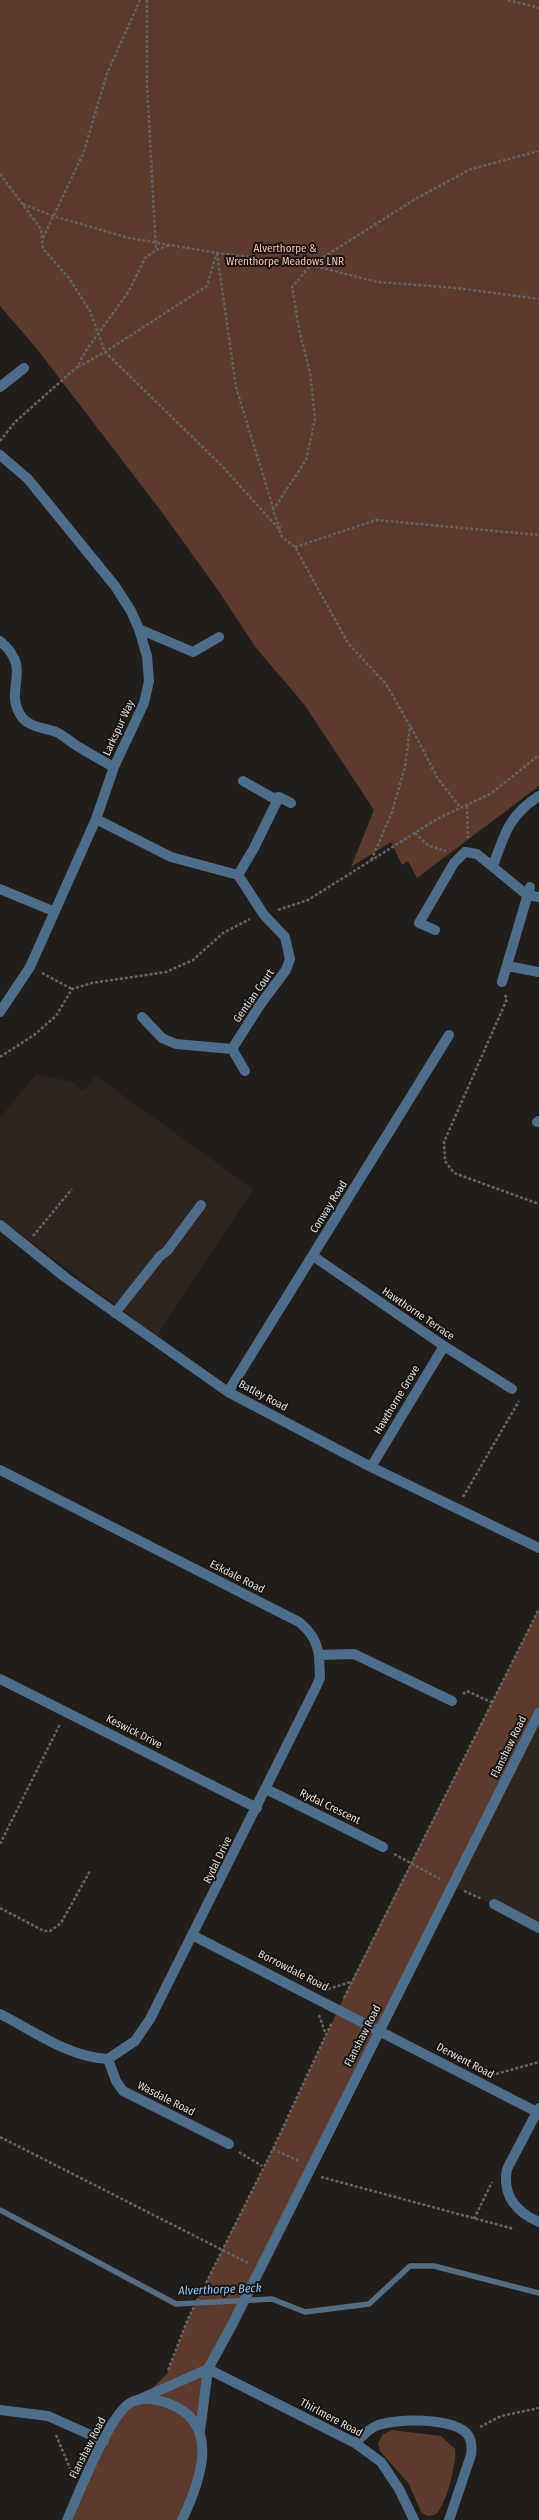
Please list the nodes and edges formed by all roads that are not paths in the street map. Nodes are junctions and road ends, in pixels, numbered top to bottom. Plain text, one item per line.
1 (24, 368) dead end
2 (0, 387) edge
3 (0, 455) edge
4 (139, 629) junction
5 (219, 637) dead end
6 (0, 641) edge
7 (114, 767) junction
8 (243, 781) dead end
9 (539, 796) edge
10 (279, 797) junction
11 (291, 803) dead end
12 (96, 819) junction
13 (493, 866) junction
14 (238, 875) junction
15 (0, 889) edge
16 (528, 891) junction
17 (539, 897) edge
18 (53, 911) junction
19 (435, 930) dead end
20 (507, 966) junction
21 (539, 972) edge
22 (502, 982) road end
23 (0, 1012) edge
24 (142, 1017) dead end
25 (449, 1035) dead end
26 (232, 1049) junction
27 (245, 1072) dead end
28 (201, 1205) dead end
29 (0, 1225) edge
30 (313, 1256) junction
31 (115, 1313) junction
32 (444, 1346) junction
33 (512, 1389) dead end
34 (228, 1392) junction
35 (371, 1467) junction
36 (0, 1470) edge
37 (539, 1548) edge
38 (319, 1655) junction
39 (0, 1679) edge
40 (452, 1701) road end
41 (539, 1713) edge
42 (266, 1789) junction
43 (257, 1808) junction
44 (383, 1847) road end
45 (494, 1904) road end
46 (539, 1928) edge
47 (194, 1936) junction
48 (0, 2014) edge
49 (380, 2030) junction
50 (108, 2059) junction
51 (538, 2111) edge
52 (229, 2144) road end
53 (539, 2222) edge
54 (208, 2369) junction
55 (142, 2398) junction
56 (0, 2410) edge
57 (200, 2431) junction
58 (104, 2440) junction
59 (355, 2443) junction
60 (67, 2520) edge
61 (182, 2520) edge
62 (414, 2520) edge
63 (449, 2520) edge

1 - 2 street
3 - 4 street, Larkspur Way
4 - 5 street
4 - 7 street, Larkspur Way
6 - 7 street
7 - 12 street, Larkspur Way
8 - 10 street
9 - 13 street
10 - 11 street
10 - 14 street
12 - 14 street
12 - 18 street, Larkspur Way
13 - 16 street
13 - 19 street
14 - 26 street, Gentian Court
15 - 18 street
16 - 17 street
16 - 20 street
18 - 23 street, Larkspur Way
20 - 21 street
20 - 22 street
24 - 26 street
25 - 30 street, Conway Road
26 - 27 street
28 - 31 street
29 - 31 street, Batley Road
30 - 32 street, Hawthorne Terrace
30 - 34 street, Conway Road
31 - 34 street, Batley Road
32 - 33 street, Hawthorne Terrace
32 - 35 street, Hawthorne Grove
34 - 35 street, Batley Road
35 - 37 street, Batley Road
36 - 38 street, Eskdale Road
38 - 40 street
38 - 42 street, Rydal Drive
39 - 43 street, Keswick Drive
41 - 49 street, Flanshaw Road
42 - 43 street, Rydal Drive
42 - 44 street, Rydal Crescent
43 - 47 street, Rydal Drive
45 - 46 street
47 - 49 street, Borrowdale Road
47 - 50 street, Rydal Drive
48 - 50 street
49 - 51 street, Derwent Road
49 - 54 street, Flanshaw Road
50 - 52 street, Wasdale Road
51 - 53 street
54 - 55 street, Flanshaw Road
54 - 57 street, Flanshaw Road
54 - 59 street, Thirlmere Road
55 - 57 street
55 - 58 street, Flanshaw Road
56 - 58 street
57 - 61 street, Flanshaw Road
58 - 60 street, Flanshaw Road
59 - 62 street, Thirlmere Road
59 - 63 street

